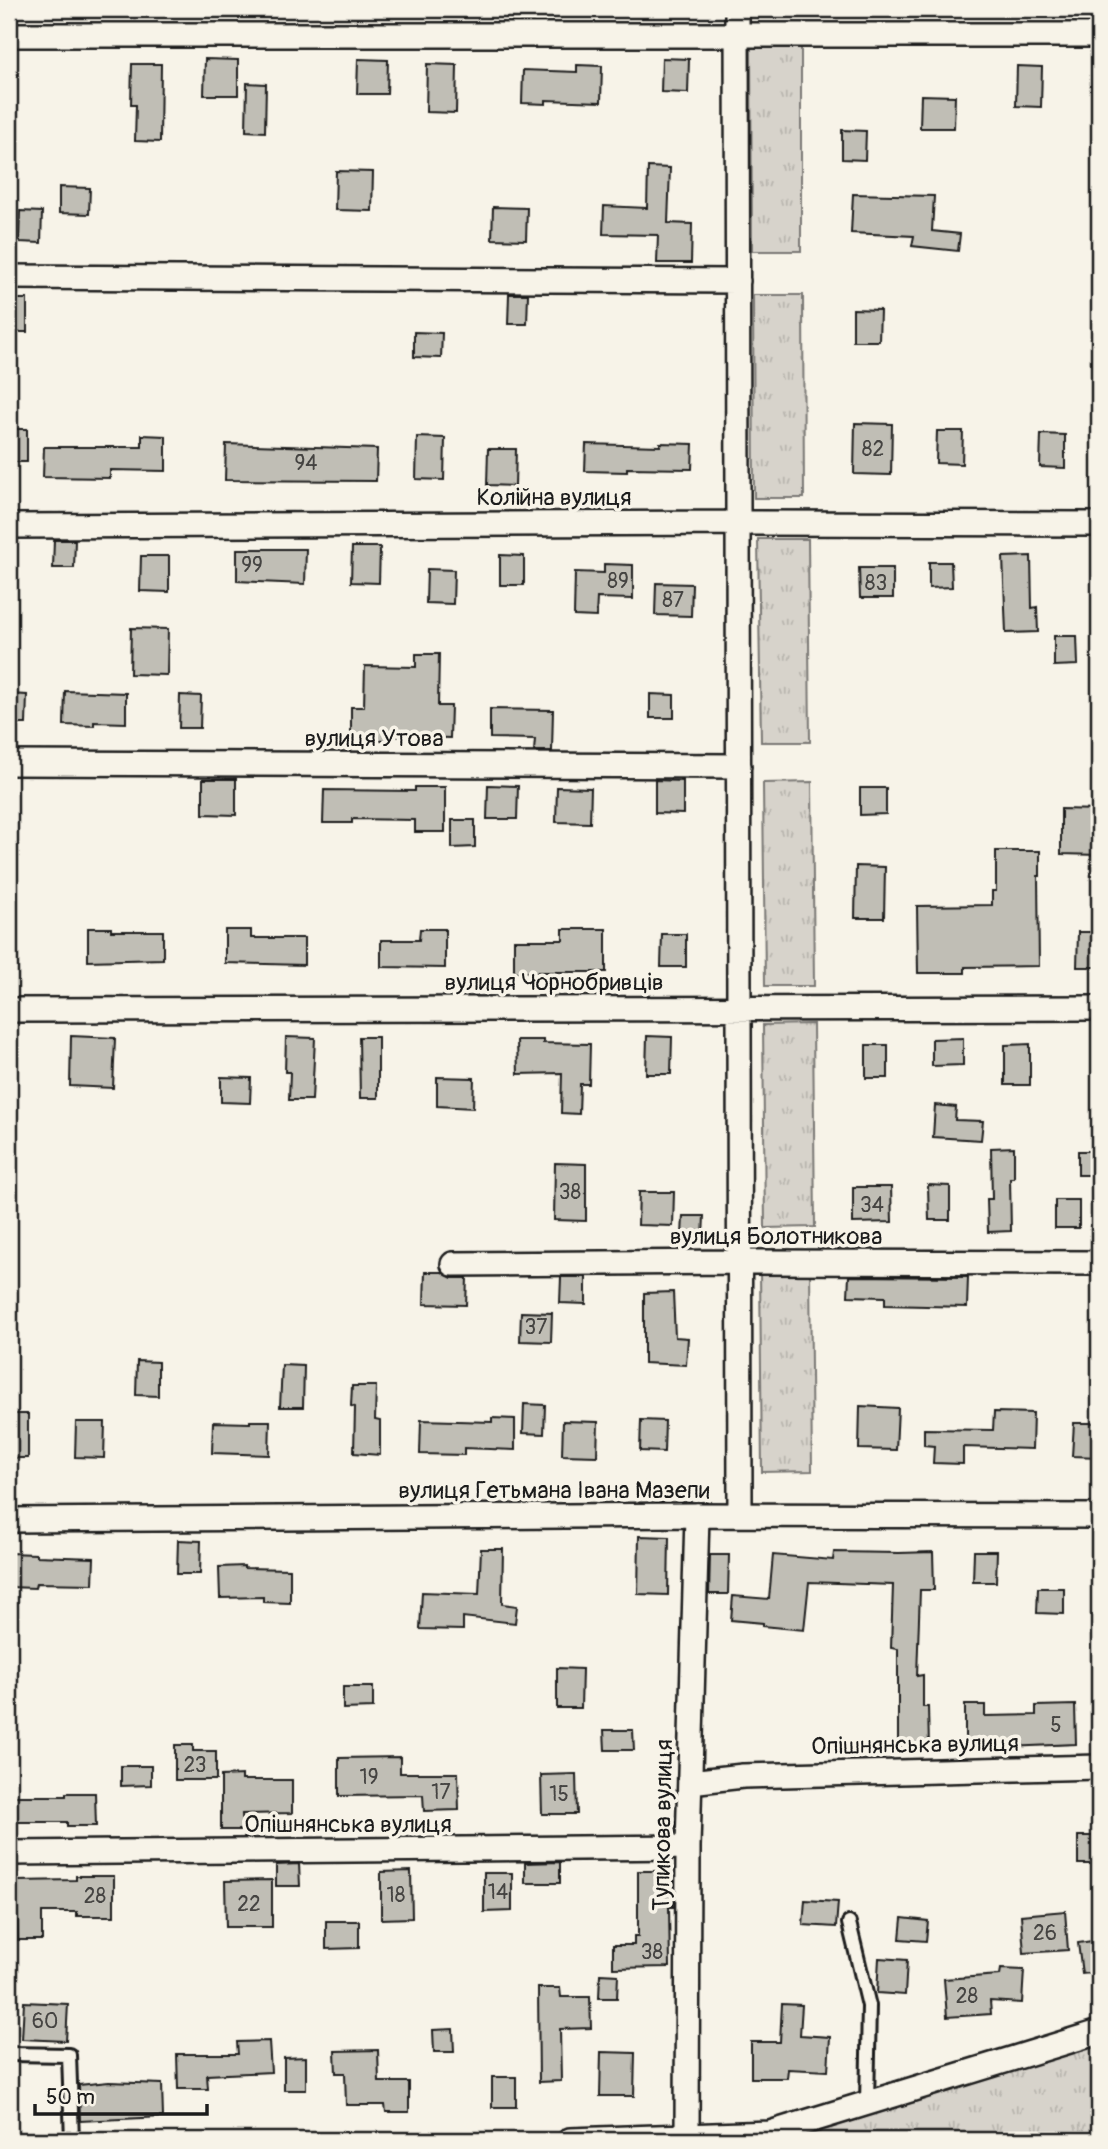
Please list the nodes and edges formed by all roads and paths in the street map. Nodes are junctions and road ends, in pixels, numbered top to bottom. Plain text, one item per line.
1 (737, 9) edge
2 (737, 34) junction
3 (9, 35) edge
4 (1099, 35) edge
5 (9, 277) edge
6 (738, 281) junction
7 (738, 523) junction
8 (1099, 524) edge
9 (9, 526) edge
10 (9, 763) edge
11 (739, 766) junction
12 (739, 1008) junction
13 (1099, 1008) edge
14 (9, 1010) edge
15 (740, 1262) junction
16 (1099, 1263) edge
17 (453, 1264) dead end
18 (696, 1515) junction
19 (740, 1515) junction
20 (1099, 1516) edge
21 (9, 1520) edge
22 (1099, 1767) edge
23 (690, 1782) junction
24 (688, 1847) junction
25 (9, 1853) edge
26 (849, 1923) dead end
27 (1099, 2032) edge
28 (9, 2054) edge
29 (867, 2103) junction
30 (687, 2136) junction
31 (770, 2136) edge
32 (72, 2140) edge
33 (569, 2140) edge

1 - 2 street
2 - 3 street
2 - 4 street
2 - 6 street
5 - 6 street
6 - 7 street
7 - 8 street, Колійна вулиця
7 - 9 street, Колійна вулиця
7 - 11 street
10 - 11 street, вулиця Утова
11 - 12 street
12 - 13 street, вулиця Чорнобривців
12 - 14 street, вулиця Чорнобривців
12 - 15 street
15 - 16 street, вулиця Болотникова
15 - 17 street, вулиця Болотникова
15 - 19 street
18 - 19 street, вулиця Гетьмана Івана Мазепи
18 - 21 street, вулиця Гетьмана Івана Мазепи
18 - 23 street, Тупикова вулиця
19 - 20 street, вулиця Гетьмана Івана Мазепи
22 - 23 street, Опішнянська вулиця
23 - 24 street, Тупикова вулиця
24 - 25 street, Опішнянська вулиця
24 - 30 street, Тупикова вулиця
26 - 29 lane
27 - 29 street
28 - 32 lane
29 - 31 street
30 - 31 street
30 - 33 street

